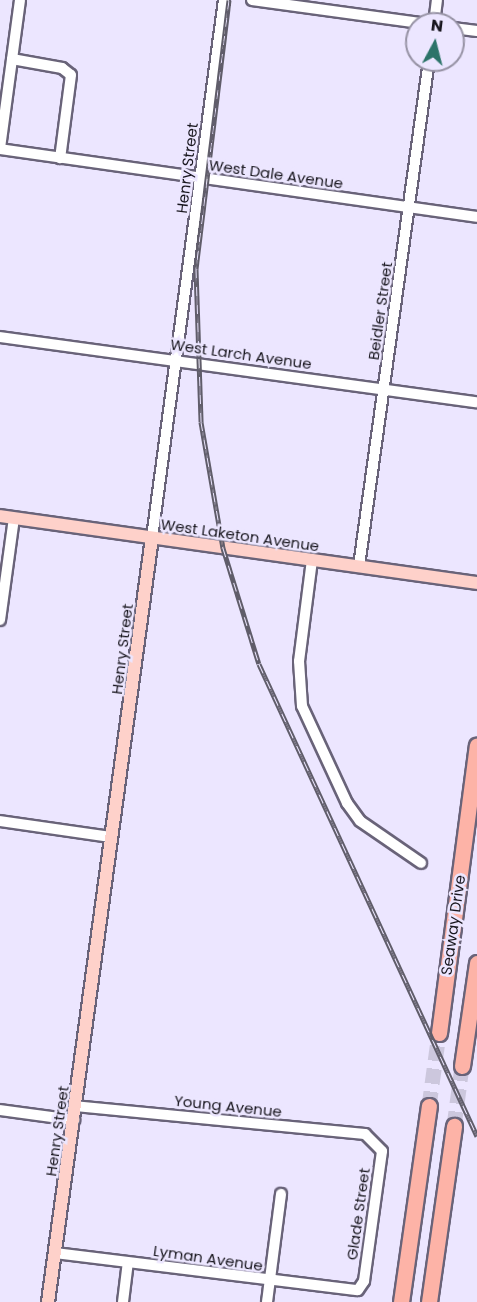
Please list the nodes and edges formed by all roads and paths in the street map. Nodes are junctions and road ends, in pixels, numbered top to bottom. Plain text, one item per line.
1 (20, 0) edge
2 (224, 0) edge
3 (252, 0) edge
4 (405, 21) edge
5 (12, 59) junction
6 (427, 72) edge
7 (2, 110) edge
8 (0, 149) edge
9 (60, 158) junction
10 (201, 179) junction
11 (408, 208) junction
12 (477, 217) edge
13 (0, 337) edge
14 (176, 360) junction
15 (384, 389) junction
16 (477, 402) edge
17 (0, 516) edge
18 (14, 518) junction
19 (152, 538) junction
20 (312, 560) junction
21 (359, 566) junction
22 (477, 583) edge
23 (0, 620) edge
24 (477, 746) edge
25 (0, 821) edge
26 (111, 837) junction
27 (421, 863) dead end
28 (477, 963) edge
29 (439, 1033) tunnel mouth
30 (462, 1066) tunnel mouth
31 (75, 1106) junction
32 (429, 1106) tunnel mouth
33 (0, 1110) edge
34 (74, 1120) junction
35 (454, 1126) tunnel mouth
36 (376, 1142) joint
37 (281, 1194) dead end
38 (55, 1253) junction
39 (128, 1263) junction
40 (269, 1282) junction
41 (358, 1290) joint
42 (48, 1302) edge
43 (123, 1302) edge
44 (267, 1302) edge
45 (401, 1302) edge
46 (429, 1302) edge

1 - 5 street
2 - 10 street, Henry Street
3 - 4 street
5 - 7 street
5 - 9 street
6 - 11 street, Beidler Street
7 - 8 street
8 - 9 street, West Dale Avenue
9 - 10 street, West Dale Avenue
10 - 11 street, West Dale Avenue
10 - 14 street, Henry Street
11 - 12 street, West Dale Avenue
11 - 15 street, Beidler Street
13 - 14 street, West Larch Avenue
14 - 15 street, West Larch Avenue
14 - 19 street, Henry Street
15 - 16 street, West Larch Avenue
15 - 21 street, Beidler Street
17 - 18 main road, West Laketon Avenue
18 - 19 main road, West Laketon Avenue
18 - 23 street
19 - 20 main road, West Laketon Avenue
19 - 26 main road, Henry Street
20 - 21 main road, West Laketon Avenue
20 - 27 street
21 - 22 main road, West Laketon Avenue
24 - 29 highway, Seaway Drive
25 - 26 street
26 - 31 main road, Henry Street
28 - 30 highway, Seaway Drive
31 - 34 main road, Henry Street
31 - 36 street, Young Avenue
32 - 45 highway
33 - 34 street
34 - 38 main road, Henry Street
35 - 46 highway
36 - 41 street, Glade Street
37 - 40 street
38 - 39 street, Lyman Avenue
38 - 42 main road, Henry Street
39 - 40 street, Lyman Avenue
39 - 43 street
40 - 41 street, Lyman Avenue
40 - 44 street

